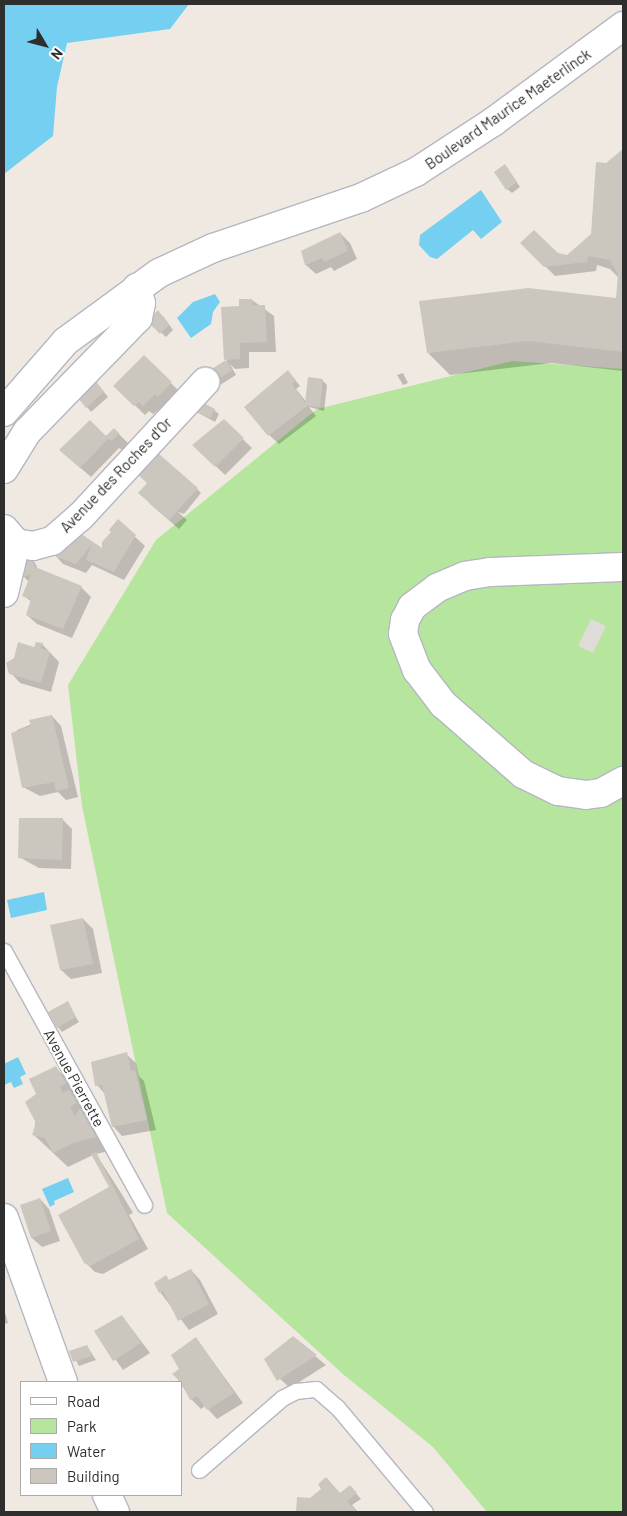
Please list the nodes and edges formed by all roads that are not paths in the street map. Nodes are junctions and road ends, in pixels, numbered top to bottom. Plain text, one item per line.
1 (623, 26) edge
2 (137, 288) junction
3 (205, 382) dead end
4 (4, 412) edge
5 (4, 469) edge
6 (10, 536) edge
7 (623, 568) edge
8 (4, 593) edge
9 (623, 781) edge
10 (4, 951) edge
11 (144, 1205) dead end
12 (4, 1218) edge
13 (63, 1381) edge
14 (199, 1470) dead end
15 (107, 1496) edge
16 (115, 1512) edge
17 (425, 1512) edge

1 - 2 street, Boulevard Maurice Maeterlinck
2 - 4 street, Boulevard Maurice Maeterlinck
2 - 5 street
3 - 6 street, Avenue des Roches d'Or
6 - 8 street, Avenue des Roches d'Or
7 - 9 street
10 - 11 lane, Avenue Pierrette
12 - 13 street
14 - 17 lane
15 - 16 street

